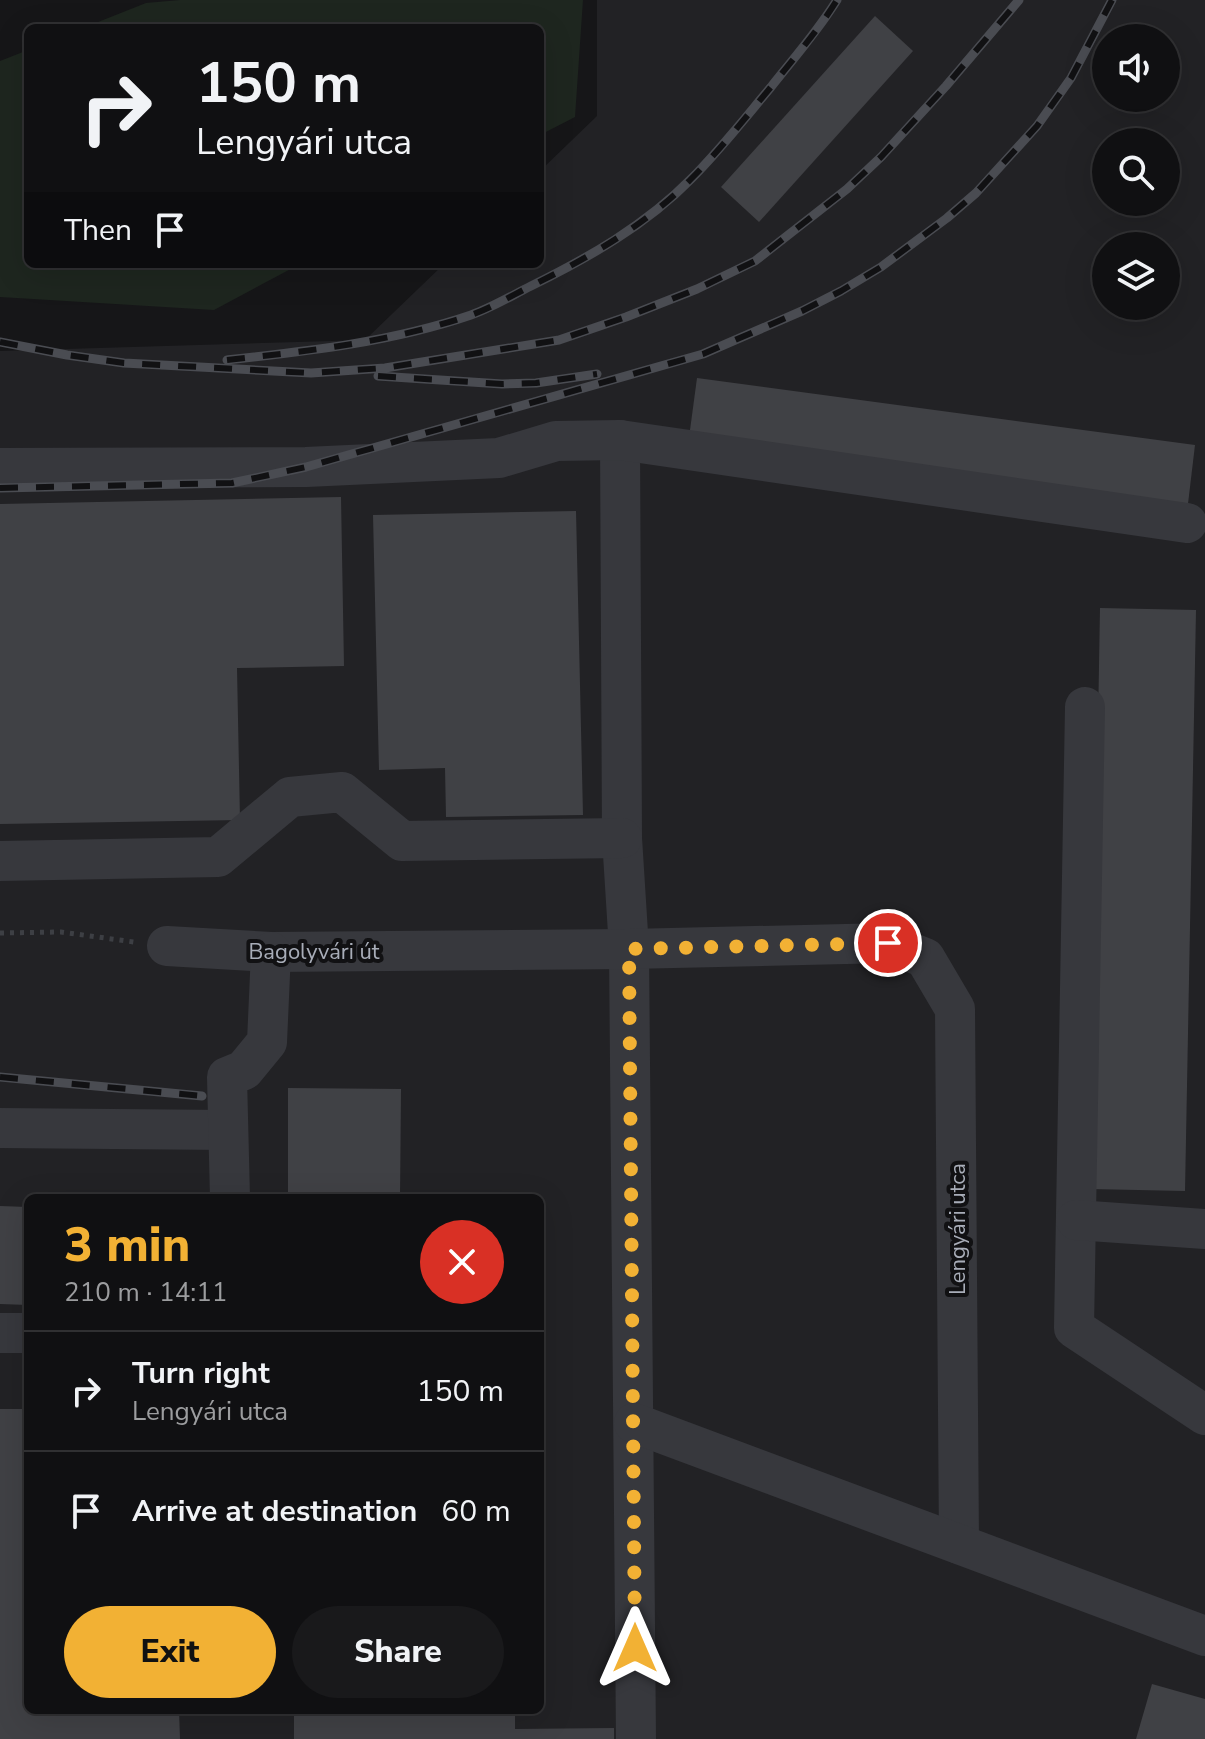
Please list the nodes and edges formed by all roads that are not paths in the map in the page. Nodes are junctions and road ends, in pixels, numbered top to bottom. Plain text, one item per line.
1 (620, 440) junction
2 (0, 468) edge
3 (1187, 523) dead end
4 (1085, 707) dead end
5 (622, 838) junction
6 (0, 861) edge
7 (167, 946) road end
8 (629, 949) junction
9 (271, 952) junction
10 (0, 1128) edge
11 (228, 1130) junction
12 (230, 1194) edge
13 (1076, 1220) junction
14 (1205, 1229) edge
15 (0, 1333) edge
16 (24, 1333) edge
17 (1205, 1415) edge
18 (634, 1423) junction
19 (959, 1544) junction
20 (1205, 1636) edge
21 (636, 1739) edge

1 - 2 street
1 - 3 street
1 - 5 street
4 - 13 street
5 - 6 street
5 - 8 street
7 - 9 street, Bagolyvári út
8 - 9 street, Bagolyvári út
8 - 18 street
8 - 19 street, Lengyári utca
9 - 11 street
10 - 11 street
11 - 12 street
13 - 14 street
13 - 17 street
15 - 16 street
18 - 19 street
18 - 21 street
19 - 20 street

